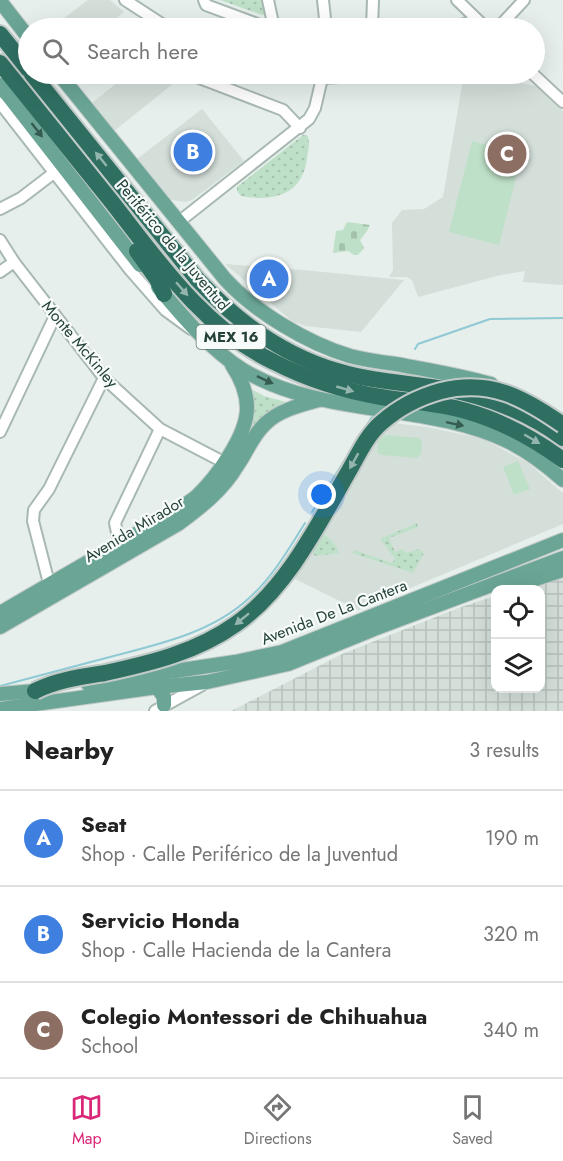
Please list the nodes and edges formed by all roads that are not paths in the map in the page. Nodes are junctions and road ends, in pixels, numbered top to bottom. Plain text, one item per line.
1 (125, 0) edge
2 (204, 0) edge
3 (268, 0) edge
4 (323, 0) edge
5 (373, 0) edge
6 (458, 0) edge
7 (525, 0) edge
8 (0, 1) edge
9 (153, 18) edge
10 (241, 18) edge
11 (272, 18) edge
12 (325, 18) edge
13 (372, 18) edge
14 (475, 18) edge
15 (508, 18) edge
16 (18, 24) edge
17 (0, 34) edge
18 (18, 56) edge
19 (0, 63) edge
20 (40, 84) edge
21 (67, 84) edge
22 (215, 84) edge
23 (321, 84) edge
24 (544, 84) edge
25 (0, 85) edge
26 (563, 102) edge
27 (0, 104) edge
28 (300, 128) junction
29 (81, 164) junction
30 (55, 172) junction
31 (0, 208) edge
32 (180, 221) junction
33 (102, 225) junction
34 (0, 240) edge
35 (14, 262) junction
36 (0, 272) edge
37 (164, 294) junction
38 (56, 316) junction
39 (205, 338) junction
40 (227, 358) junction
41 (104, 378) junction
42 (322, 400) junction
43 (563, 420) edge
44 (563, 425) edge
45 (160, 429) junction
46 (0, 432) edge
47 (563, 438) edge
48 (563, 460) edge
49 (223, 462) junction
50 (237, 468) junction
51 (563, 480) edge
52 (563, 531) edge
53 (563, 540) edge
54 (122, 548) junction
55 (563, 558) edge
56 (563, 570) edge
57 (518, 585) edge
58 (51, 590) junction
59 (491, 593) edge
60 (0, 613) edge
61 (348, 626) junction
62 (0, 627) edge
63 (374, 629) junction
64 (207, 682) junction
65 (157, 687) junction
66 (35, 691) junction
67 (0, 694) edge
68 (159, 708) edge
69 (0, 709) edge

1 - 9 street
2 - 10 street
3 - 11 street
4 - 12 street
5 - 13 street
6 - 14 street
7 - 15 street
8 - 16 main road
17 - 18 highway
19 - 29 highway, Periférico de la Juventud / MEX 16
47 -> 20 highway, Periférico de la Juventud / MEX 16
21 - 32 main road
22 - 28 street
23 - 28 street
24 - 26 street
25 -> 33 main road
27 - 30 street
28 - 32 street
29 - 37 highway
29 -> 48 highway, Periférico de la Juventud / MEX 16
30 - 31 street
30 - 33 street
32 - 43 main road
33 - 37 main road
33 - 39 street
34 - 35 street, Monte McKinley
35 - 36 street
35 - 38 street, Monte McKinley
37 - 39 main road
38 - 41 street, Monte McKinley
38 - 46 street
39 - 40 main road
40 -> 42 main road
40 - 49 main road, Avenida Mirador
41 - 45 street, Monte McKinley
41 - 58 street
42 - 50 main road, Avenida Mirador
42 -> 51 main road
44 -> 66 highway, bridge
45 - 49 street, Monte McKinley
45 - 54 street
49 - 50 street, Monte McKinley
49 - 54 main road, Avenida Mirador
50 - 54 main road, Avenida Mirador
52 - 61 main road
53 - 61 main road, Avenida De La Cantera
54 - 58 main road, Avenida Mirador
55 - 63 main road, Avenida De La Cantera
56 - 57 main road
58 - 60 main road, Avenida Mirador
58 - 62 main road, Avenida Mirador
59 - 63 main road
61 - 66 main road, Avenida De La Cantera
63 - 64 main road, Avenida De La Cantera
64 - 65 main road, Avenida De La Cantera
64 - 68 street
65 - 68 main road
65 - 69 main road, Avenida De La Cantera
66 - 67 main road, Avenida De La Cantera

